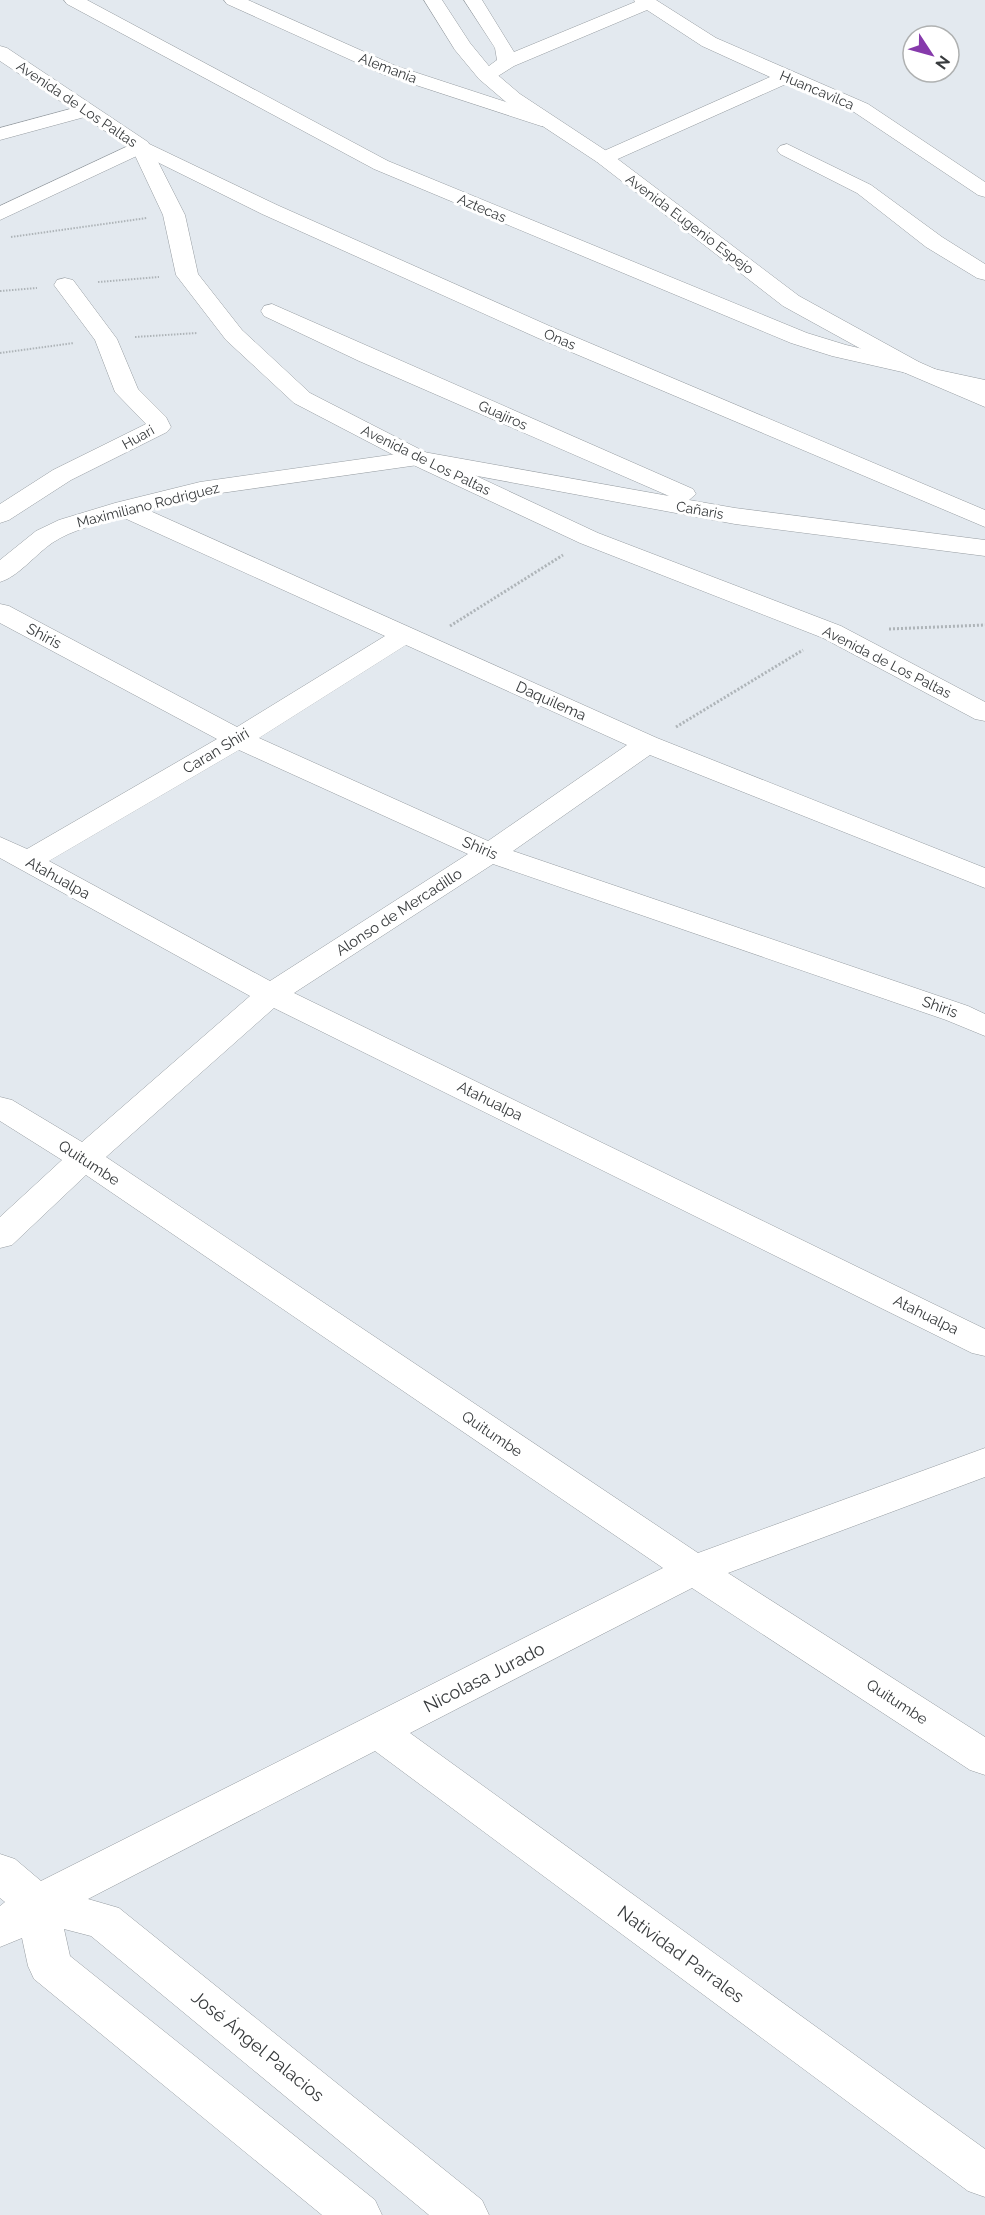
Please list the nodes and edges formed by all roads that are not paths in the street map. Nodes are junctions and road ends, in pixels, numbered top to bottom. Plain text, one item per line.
1 (73, 0) edge
2 (233, 0) edge
3 (433, 0) edge
4 (473, 0) edge
5 (646, 2) edge
6 (2, 55) edge
7 (507, 62) junction
8 (486, 75) junction
9 (786, 77) junction
10 (85, 111) junction
11 (548, 122) junction
12 (0, 134) edge
13 (141, 146) junction
14 (787, 150) dead end
15 (604, 158) junction
16 (985, 191) edge
17 (0, 214) edge
18 (985, 273) edge
19 (65, 285) dead end
20 (272, 311) dead end
21 (911, 367) junction
22 (934, 376) junction
23 (985, 387) edge
24 (985, 400) edge
25 (418, 458) junction
26 (124, 508) junction
27 (0, 515) edge
28 (735, 516) junction
29 (985, 519) edge
30 (985, 548) edge
31 (0, 574) edge
32 (0, 612) edge
33 (413, 639) junction
34 (985, 713) edge
35 (238, 739) junction
36 (647, 744) junction
37 (490, 853) junction
38 (14, 854) edge
39 (985, 879) edge
40 (272, 994) junction
41 (985, 1026) edge
42 (0, 1107) edge
43 (84, 1158) junction
44 (0, 1237) edge
45 (985, 1344) edge
46 (985, 1462) edge
47 (694, 1570) junction
48 (376, 1731) junction
49 (985, 1758) edge
50 (0, 1872) edge
51 (37, 1904) junction
52 (0, 1929) edge
53 (985, 2176) edge
54 (358, 2215) edge
55 (465, 2215) edge

1 - 21 street, Aztecas
2 - 11 street, Alemania
3 - 8 street, Avenida Eugenio Espejo
4 - 7 street
5 - 7 street
5 - 9 street, Huancavilca
6 - 10 street, Avenida de Los Paltas
7 - 8 street
8 - 11 street, Avenida Eugenio Espejo
9 - 15 street
9 - 16 street, Huancavilca
10 - 12 street
10 - 13 street, Avenida de Los Paltas
11 - 15 street, Avenida Eugenio Espejo
13 - 17 street
13 - 25 street, Avenida de Los Paltas
13 - 29 street, Onas
14 - 18 street
15 - 21 street, Avenida Eugenio Espejo
19 - 27 street, Huari
20 - 28 street, Guajiros
21 - 22 street, Avenida Eugenio Espejo
22 - 23 street
22 - 24 street, Avenida Eugenio Espejo
25 - 26 street, Maximiliano Rodriguez
25 - 28 street, Cañaris
25 - 34 street, Avenida de Los Paltas
26 - 31 street, Maximiliano Rodriguez
26 - 33 street, Daquilema
28 - 30 street, Cañaris
32 - 35 street, Shiris
33 - 35 street, Caran Shiri
33 - 36 street, Daquilema
35 - 37 street, Shiris
35 - 38 street, Caran Shiri
36 - 37 street, Alonso de Mercadillo
36 - 39 street, Daquilema
37 - 40 street, Alonso de Mercadillo
37 - 41 street, Shiris
38 - 40 street, Atahualpa
40 - 43 street, Alonso de Mercadillo
40 - 45 street, Atahualpa
42 - 43 street, Quitumbe
43 - 44 street, Alonso de Mercadillo
43 - 47 street, Quitumbe
46 - 47 street, Nicolasa Jurado
47 - 48 street, Nicolasa Jurado
47 - 49 street, Quitumbe
48 - 51 street, Nicolasa Jurado
48 - 53 street, Natividad Parrales
50 - 51 street, José Ángel Palacios
51 - 52 street, Nicolasa Jurado
51 - 54 street
51 - 55 street, José Ángel Palacios

